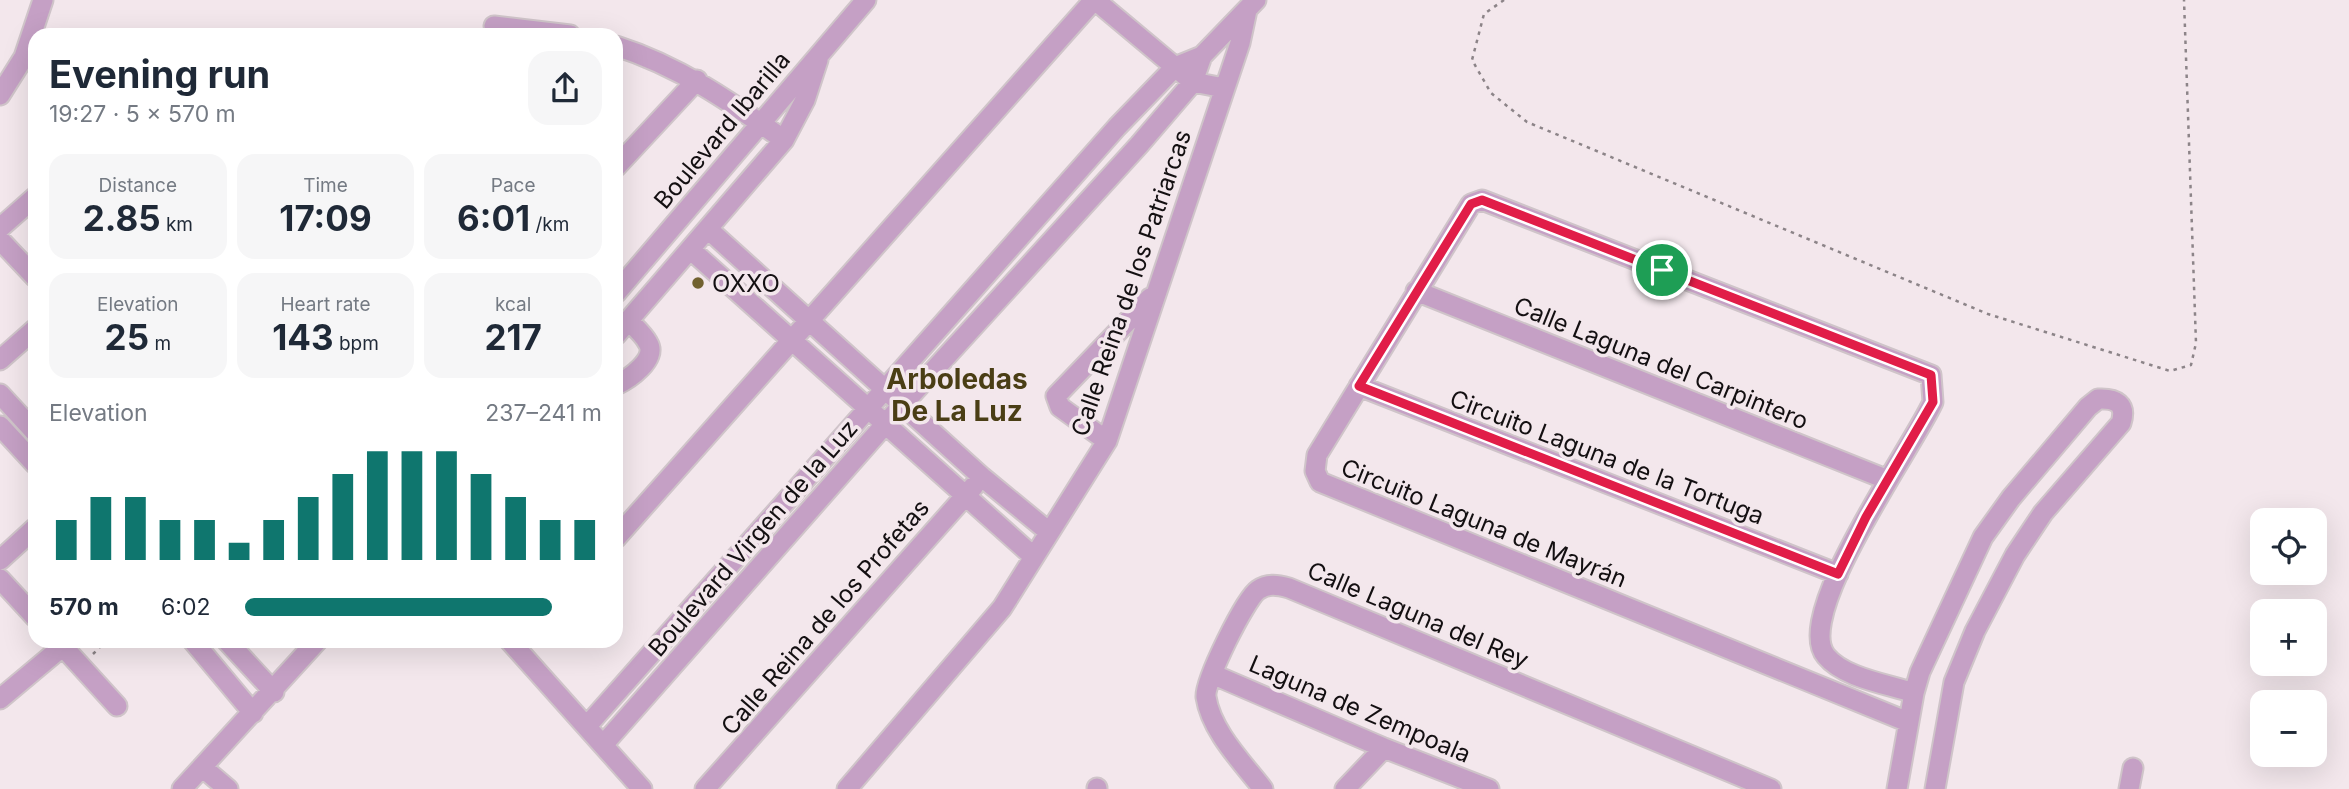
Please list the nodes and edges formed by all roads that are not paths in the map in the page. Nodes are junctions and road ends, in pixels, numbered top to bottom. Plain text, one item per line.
1 (43, 0) edge
2 (866, 0) edge
3 (1095, 0) edge
4 (1252, 4) edge
5 (853, 8) edge
6 (494, 26) dead end
7 (34, 28) edge
8 (511, 28) edge
9 (28, 46) edge
10 (623, 49) edge
11 (821, 52) junction
12 (1202, 56) junction
13 (1175, 67) junction
14 (697, 80) junction
15 (1193, 82) junction
16 (1224, 88) junction
17 (0, 95) edge
18 (760, 123) junction
19 (784, 141) junction
20 (623, 159) edge
21 (28, 203) edge
22 (0, 228) edge
23 (709, 230) junction
24 (0, 240) edge
25 (691, 250) junction
26 (28, 269) edge
27 (623, 285) edge
28 (1416, 291) junction
29 (1154, 295) junction
30 (808, 318) junction
31 (623, 327) edge
32 (623, 329) edge
33 (28, 335) edge
34 (791, 338) junction
35 (0, 360) edge
36 (623, 380) edge
37 (1359, 386) junction
38 (887, 389) junction
39 (0, 394) edge
40 (903, 404) junction
41 (869, 409) junction
42 (28, 424) edge
43 (886, 424) junction
44 (0, 426) edge
45 (1107, 441) junction
46 (28, 456) edge
47 (982, 477) junction
48 (1888, 480) junction
49 (966, 495) junction
50 (623, 530) edge
51 (1049, 532) junction
52 (28, 534) edge
53 (1034, 557) junction
54 (0, 560) edge
55 (1838, 574) junction
56 (0, 579) edge
57 (28, 609) edge
58 (1945, 618) junction
59 (1975, 631) junction
60 (55, 648) edge
61 (63, 648) edge
62 (199, 648) edge
63 (233, 648) edge
64 (311, 648) edge
65 (521, 648) edge
66 (1212, 674) junction
67 (274, 692) junction
68 (1914, 693) junction
69 (0, 699) edge
70 (117, 706) dead end
71 (253, 713) junction
72 (1908, 722) junction
73 (587, 726) junction
74 (603, 745) junction
75 (1384, 748) junction
76 (202, 767) junction
77 (2133, 768) dead end
78 (1761, 787) edge
79 (182, 789) edge
80 (228, 789) edge
81 (642, 789) edge
82 (705, 789) edge
83 (847, 789) edge
84 (1263, 789) edge
85 (1345, 789) edge
86 (1489, 789) edge
87 (1897, 789) edge
88 (1935, 789) edge
89 (2129, 789) edge

1 - 7 street
2 - 5 street, Boulevard Ibarilla
3 - 13 street
3 - 30 street
4 - 12 street
4 - 16 street, Calle Reina de los Patriarcas
5 - 11 street, Boulevard Ibarilla
6 - 8 street
9 - 17 street
10 - 14 street
11 - 18 street, Boulevard Ibarilla
11 - 19 street
12 - 13 street
12 - 15 street
13 - 15 street
13 - 38 street, Boulevard Virgen de la Luz
14 - 18 street
14 - 20 street
15 - 16 street
15 - 40 street, Boulevard Virgen de la Luz
16 - 29 street, Calle Reina de los Patriarcas
18 - 19 street
18 - 27 street, Boulevard Ibarilla
19 - 23 street
21 - 22 street
23 - 25 street
23 - 30 street
24 - 26 street
25 - 31 street
25 - 34 street
28 - 37 street, Circuito Laguna de Mayrán
28 - 48 street, Calle Laguna del Carpintero
28 - 48 street, Circuito Laguna de Mayrán
29 - 45 street, Calle Reina de los Patriarcas
29 - 45 street
30 - 34 street
30 - 38 street
32 - 36 street
33 - 35 street
34 - 41 street
34 - 50 street
37 - 55 street, Circuito Laguna de la Tortuga
37 - 72 street, Circuito Laguna de Mayrán
38 - 40 street
38 - 41 street, Boulevard Virgen de la Luz
39 - 42 street
40 - 43 street, Boulevard Virgen de la Luz
40 - 47 street
41 - 43 street
41 - 73 street, Boulevard Virgen de la Luz
43 - 49 street
43 - 74 street, Boulevard Virgen de la Luz
44 - 46 street
45 - 51 street, Calle Reina de los Patriarcas
47 - 49 street, Calle Reina de los Profetas
47 - 51 street
48 - 55 street, Circuito Laguna de Mayrán
49 - 53 street
49 - 82 street, Calle Reina de los Profetas
51 - 53 street, Calle Reina de los Patriarcas
52 - 54 street
53 - 83 street, Calle Reina de los Patriarcas
55 - 68 street, Circuito Laguna de Mayrán
56 - 57 street
58 - 59 street
58 - 59 street
58 - 68 street
59 - 88 street
60 - 69 street
61 - 70 street
62 - 71 street
63 - 67 street
64 - 67 street
65 - 73 street
66 - 75 street, Laguna de Zempoala
66 - 78 street, Calle Laguna del Rey
66 - 84 street, Calle Laguna del Rey
67 - 71 street
68 - 72 street
71 - 76 street
72 - 87 street
73 - 74 street
74 - 81 street
75 - 85 street
75 - 86 street, Laguna de Zempoala
76 - 79 street
76 - 80 street
77 - 89 street

